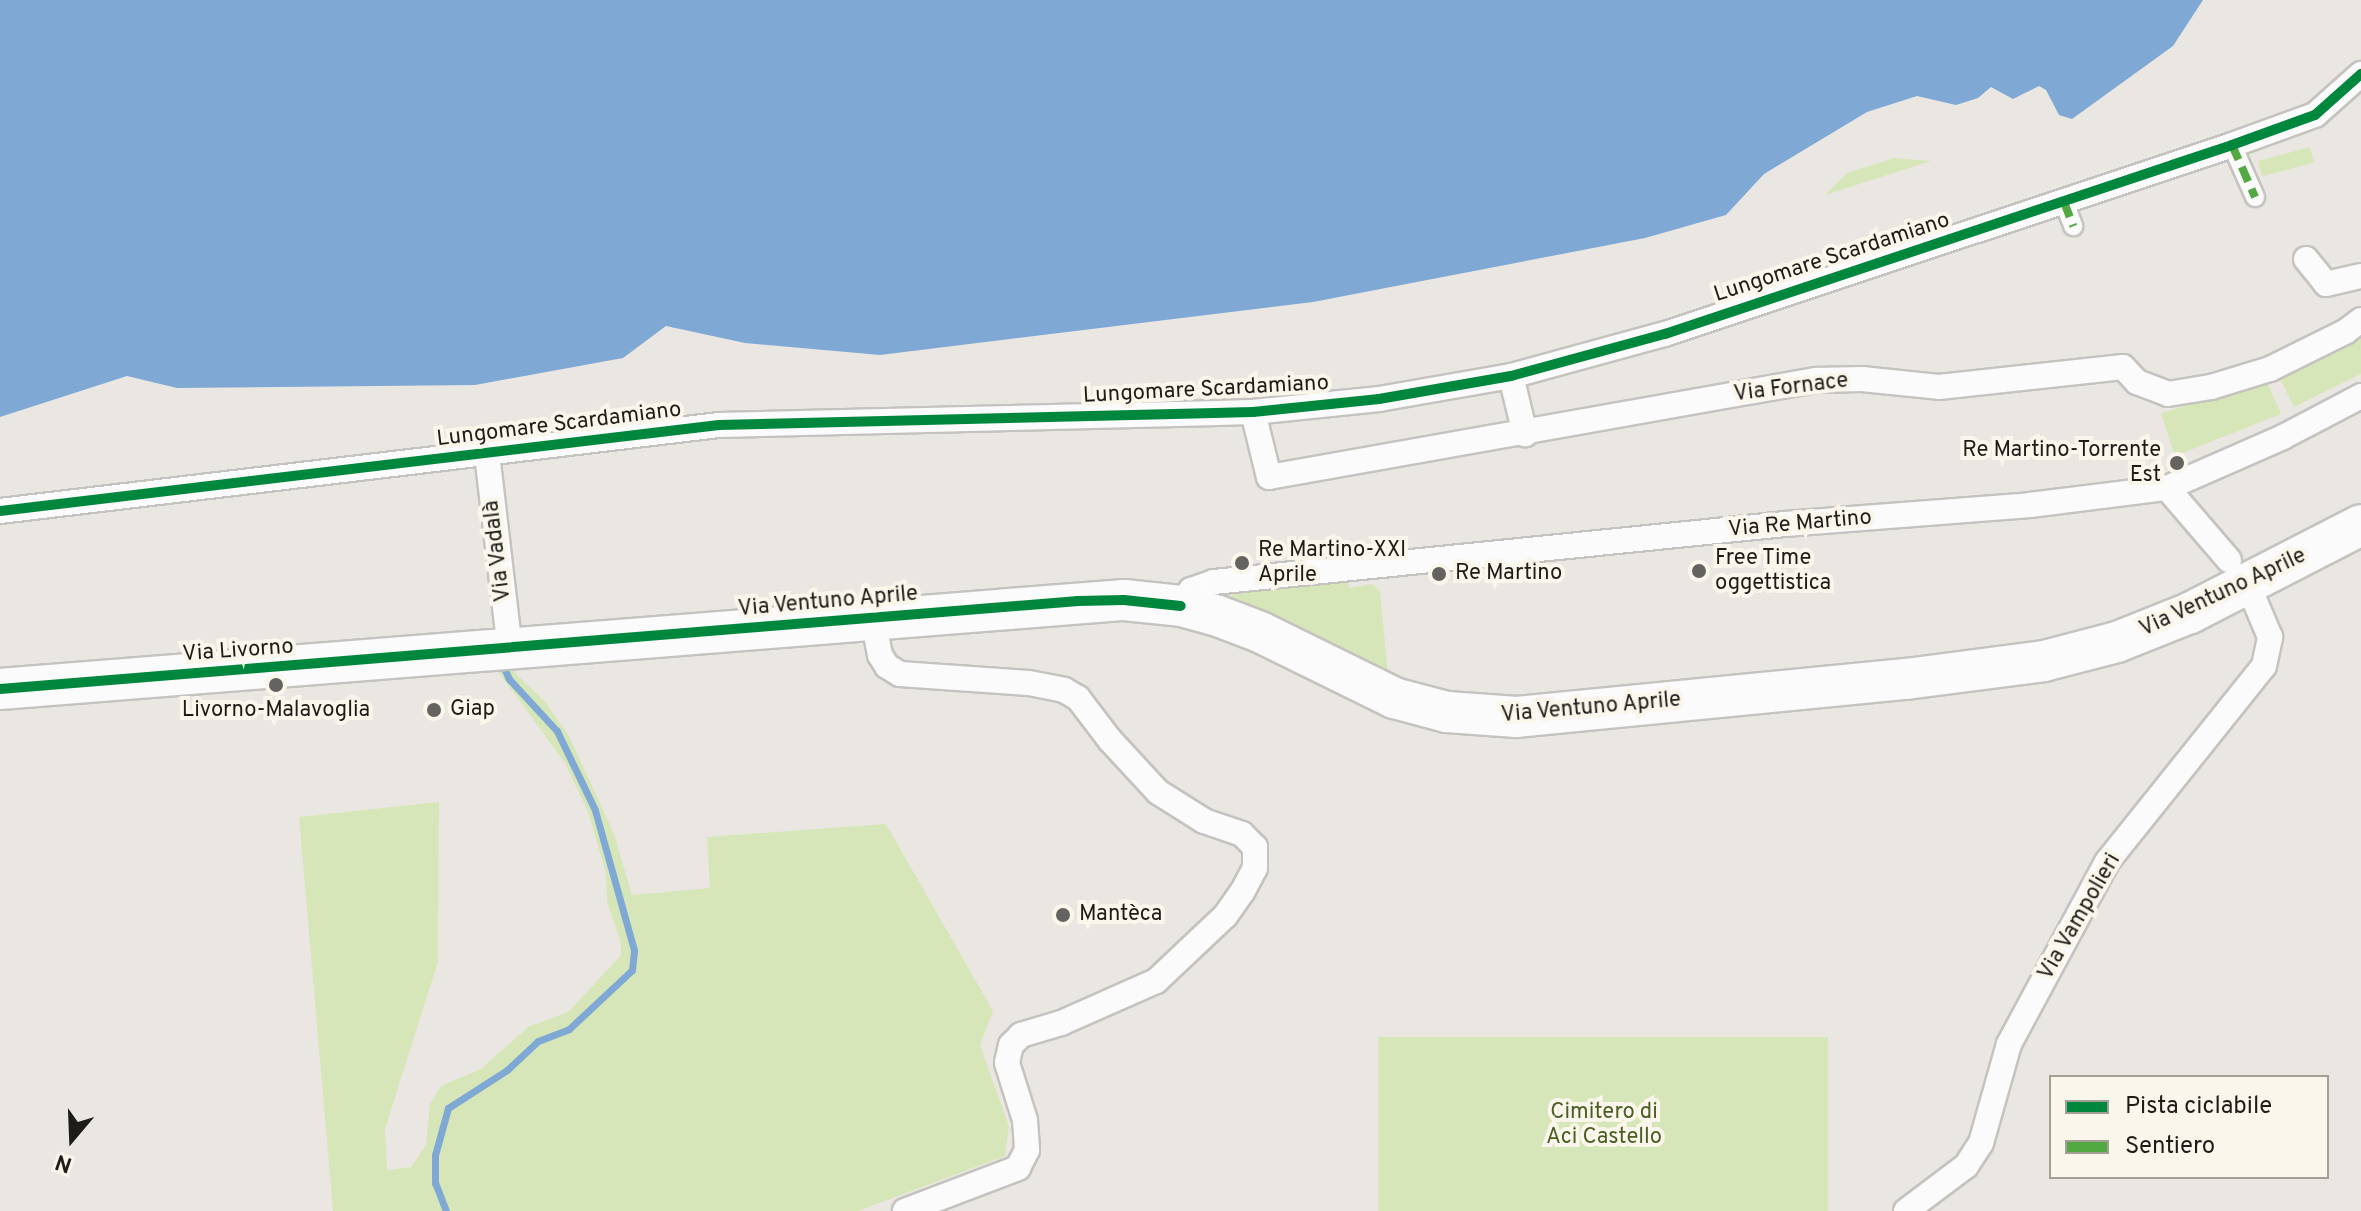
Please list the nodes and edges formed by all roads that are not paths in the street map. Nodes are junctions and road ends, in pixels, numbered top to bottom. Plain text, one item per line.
1 (2361, 74) edge
2 (2232, 145) junction
3 (2255, 197) dead end
4 (2064, 202) junction
5 (2073, 226) dead end
6 (2306, 259) dead end
7 (2361, 276) edge
8 (2361, 320) edge
9 (1511, 376) junction
10 (2361, 396) edge
11 (1253, 412) junction
12 (1525, 434) junction
13 (487, 454) junction
14 (2167, 488) junction
15 (0, 511) edge
16 (2361, 525) edge
17 (2238, 572) junction
18 (1181, 606) junction
19 (873, 619) junction
20 (494, 650) junction
21 (0, 689) edge
22 (905, 1211) edge
23 (1906, 1211) edge

1 - 2 street, Lungomare Scardamiano
2 - 3 street
2 - 4 street, Lungomare Scardamiano
4 - 5 street
4 - 9 street, Lungomare Scardamiano
6 - 7 street
8 - 12 street, Via Fornace
9 - 11 street, Lungomare Scardamiano
9 - 12 street
10 - 14 street, Via Re Martino
11 - 12 street, Via Fornace
11 - 13 street, Lungomare Scardamiano
13 - 15 street, Lungomare Scardamiano
13 - 20 street, Via Vadalà
14 - 17 street, Via Vampolieri
14 - 18 street, Via Re Martino
16 - 17 main road, Via Ventuno Aprile
17 - 18 main road, Via Ventuno Aprile
17 - 23 street, Via Vampolieri
18 - 19 main road, Via Ventuno Aprile
19 - 20 main road, Via Ventuno Aprile
19 - 22 street
20 - 21 main road, Via Livorno

